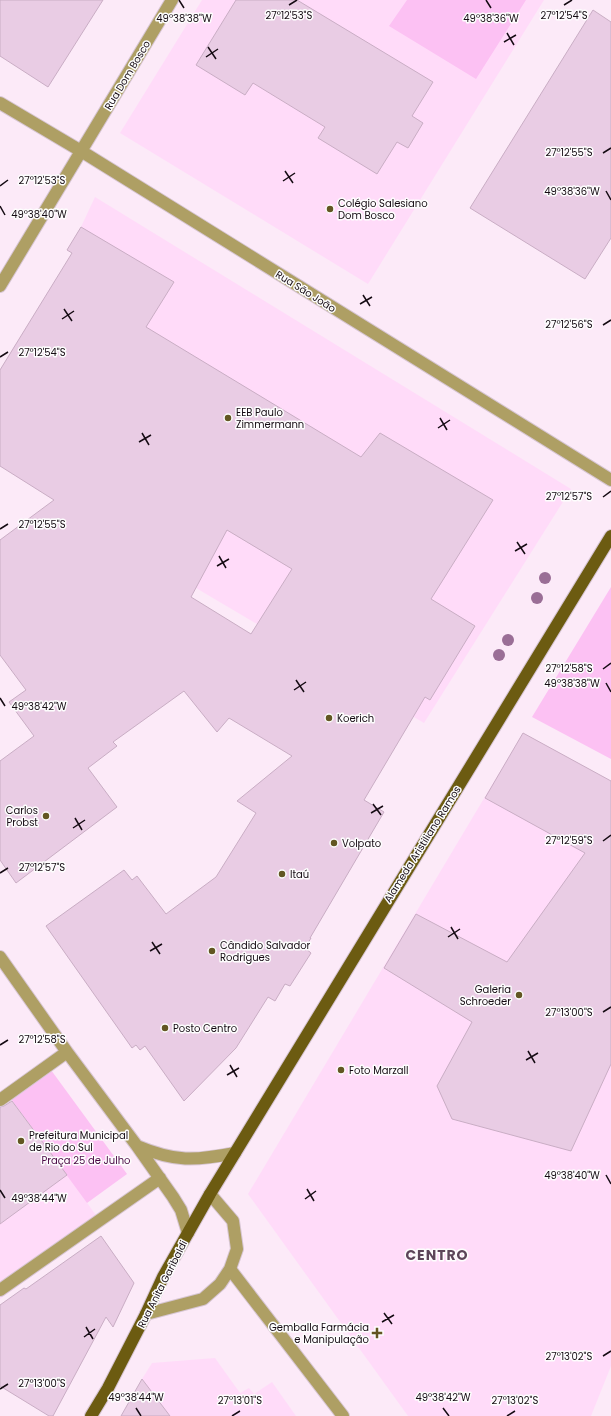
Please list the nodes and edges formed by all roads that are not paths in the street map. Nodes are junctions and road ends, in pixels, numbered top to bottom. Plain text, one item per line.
1 (172, 0) edge
2 (0, 103) edge
3 (81, 151) junction
4 (0, 286) edge
5 (611, 480) edge
6 (611, 536) edge
7 (0, 957) edge
8 (67, 1052) junction
9 (0, 1100) edge
10 (137, 1146) junction
11 (235, 1153) junction
12 (160, 1178) junction
13 (210, 1194) junction
14 (188, 1233) junction
15 (230, 1269) junction
16 (0, 1290) edge
17 (146, 1314) junction
18 (91, 1416) edge
19 (344, 1416) edge

1 - 3 street, Rua Dom Bosco
2 - 3 street, Rua São João
3 - 4 street, Rua Dom Bosco
3 - 5 street, Rua São João
6 - 11 main road, Alameda Aristiliano Ramos
7 - 8 street
8 - 9 street
8 - 10 street
10 - 11 street
10 - 12 street
11 - 13 main road, Rua Anita Garibaldi
12 - 14 street
12 - 16 street
13 - 14 main road, Rua Anita Garibaldi
13 - 15 street
14 - 17 main road, Rua Anita Garibaldi
15 - 17 street
15 - 19 street
17 - 18 main road, Rua Anita Garibaldi

